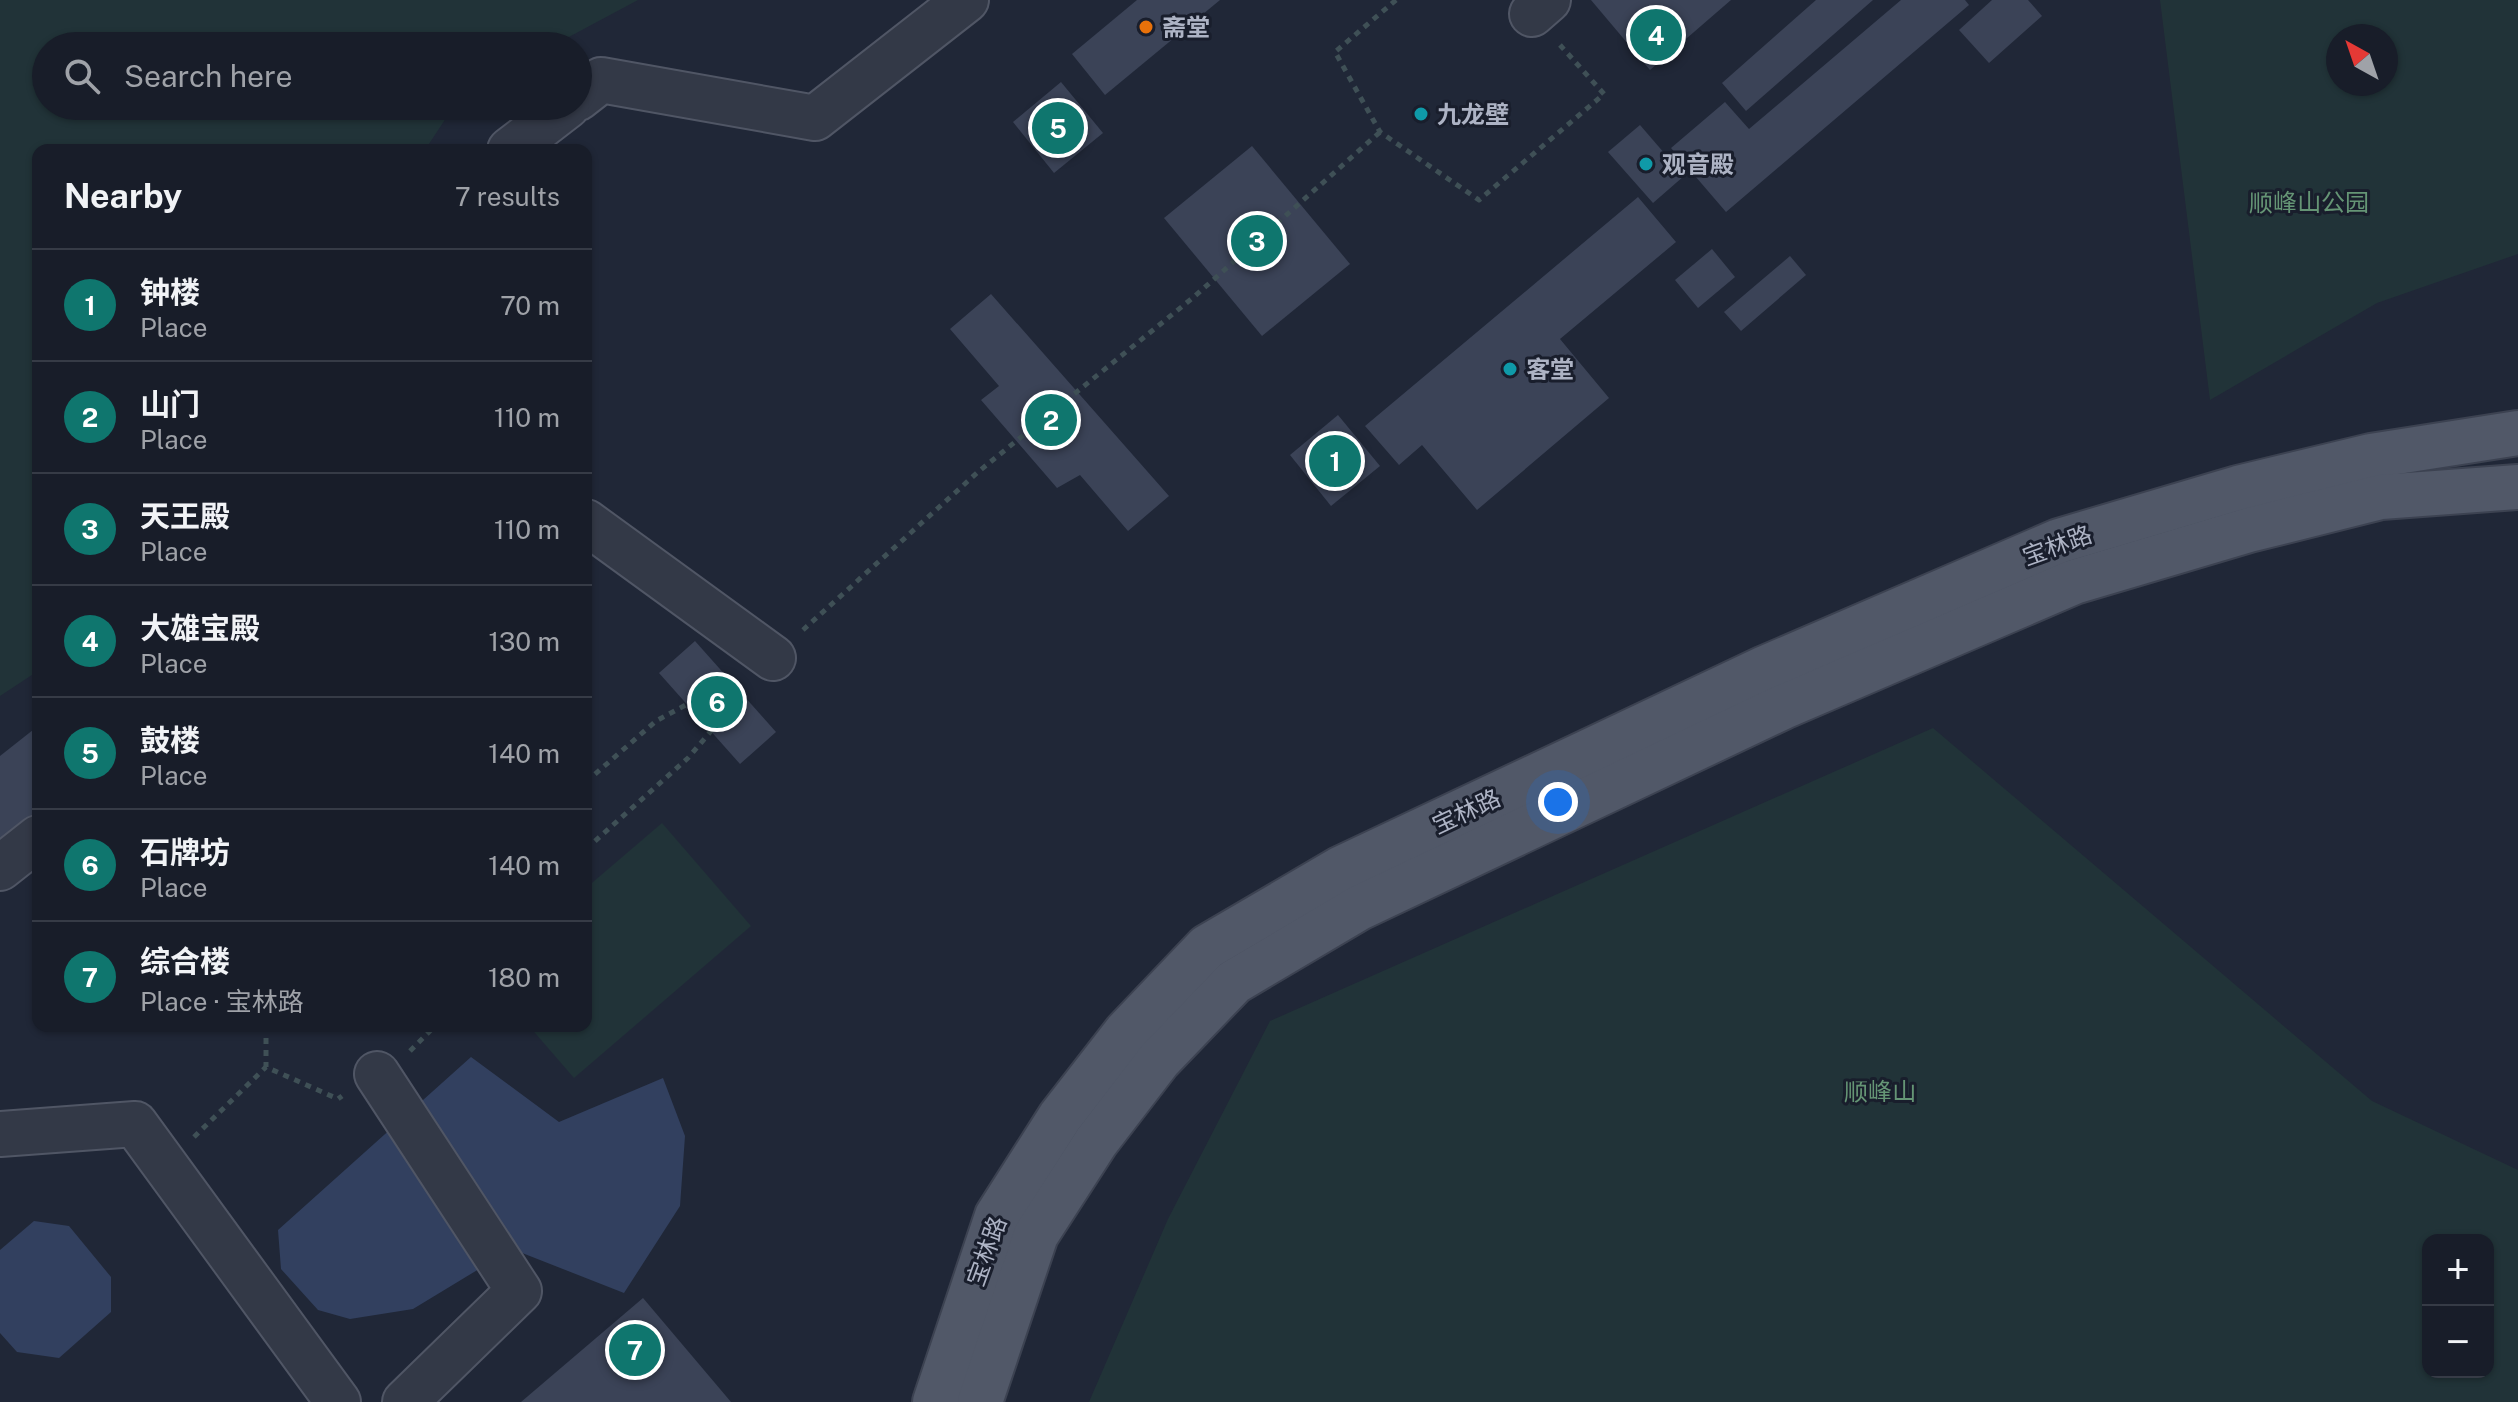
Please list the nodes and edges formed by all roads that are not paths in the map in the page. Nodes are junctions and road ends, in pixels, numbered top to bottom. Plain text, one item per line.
1 (966, 0) edge
2 (592, 87) edge
3 (549, 120) edge
4 (518, 144) edge
5 (2518, 433) edge
6 (2518, 487) edge
7 (592, 526) edge
8 (773, 658) road end
9 (32, 843) edge
10 (0, 868) edge
11 (377, 1074) dead end
12 (0, 1134) edge
13 (338, 1402) edge
14 (405, 1402) edge
15 (935, 1402) edge
16 (980, 1402) edge

1 - 2 lane
3 - 4 lane
5 - 15 main road, 宝林路
6 - 16 main road
7 - 8 lane
9 - 10 lane
11 - 14 lane
12 - 13 lane

